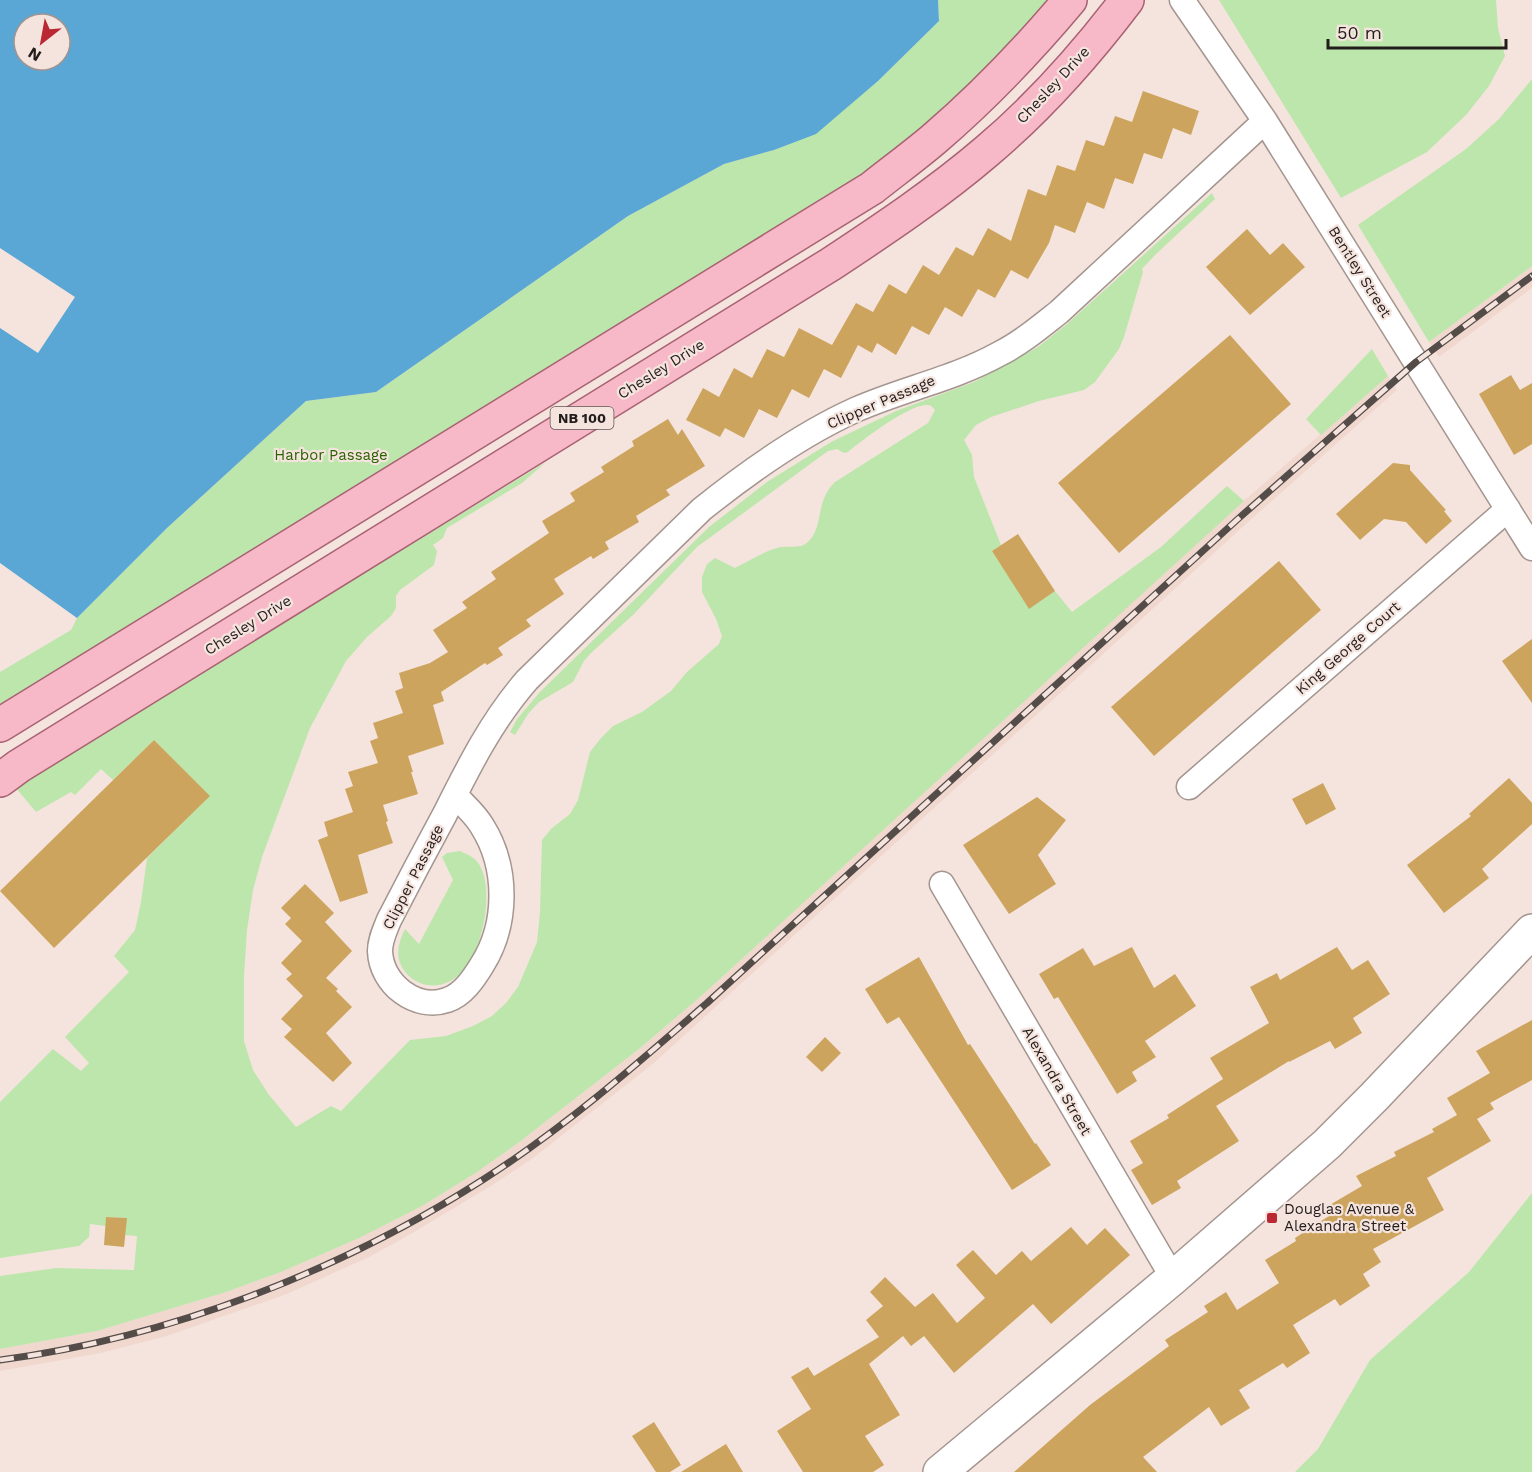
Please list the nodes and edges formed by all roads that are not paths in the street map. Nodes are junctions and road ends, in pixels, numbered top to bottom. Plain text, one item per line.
1 (1070, 0) edge
2 (1127, 0) edge
3 (1182, 0) edge
4 (1265, 121) junction
5 (806, 230) junction
6 (831, 264) junction
7 (1508, 509) junction
8 (1532, 548) edge
9 (0, 725) edge
10 (0, 780) edge
11 (1189, 787) dead end
12 (455, 795) junction
13 (942, 884) dead end
14 (1532, 932) edge
15 (1173, 1278) junction
16 (940, 1472) edge

1 - 5 main road, NB 100
2 - 6 main road, Chesley Drive / NB 100
3 - 4 street, Bentley Street
4 - 7 street, Bentley Street
4 - 12 street, Clipper Passage
5 - 6 main road
5 - 9 main road, NB 100
6 - 10 main road, Chesley Drive / NB 100
7 - 8 street, Bentley Street
7 - 11 street, King George Court
12 - 12 street, Clipper Passage
13 - 15 street, Alexandra Street
14 - 15 street
15 - 16 street

